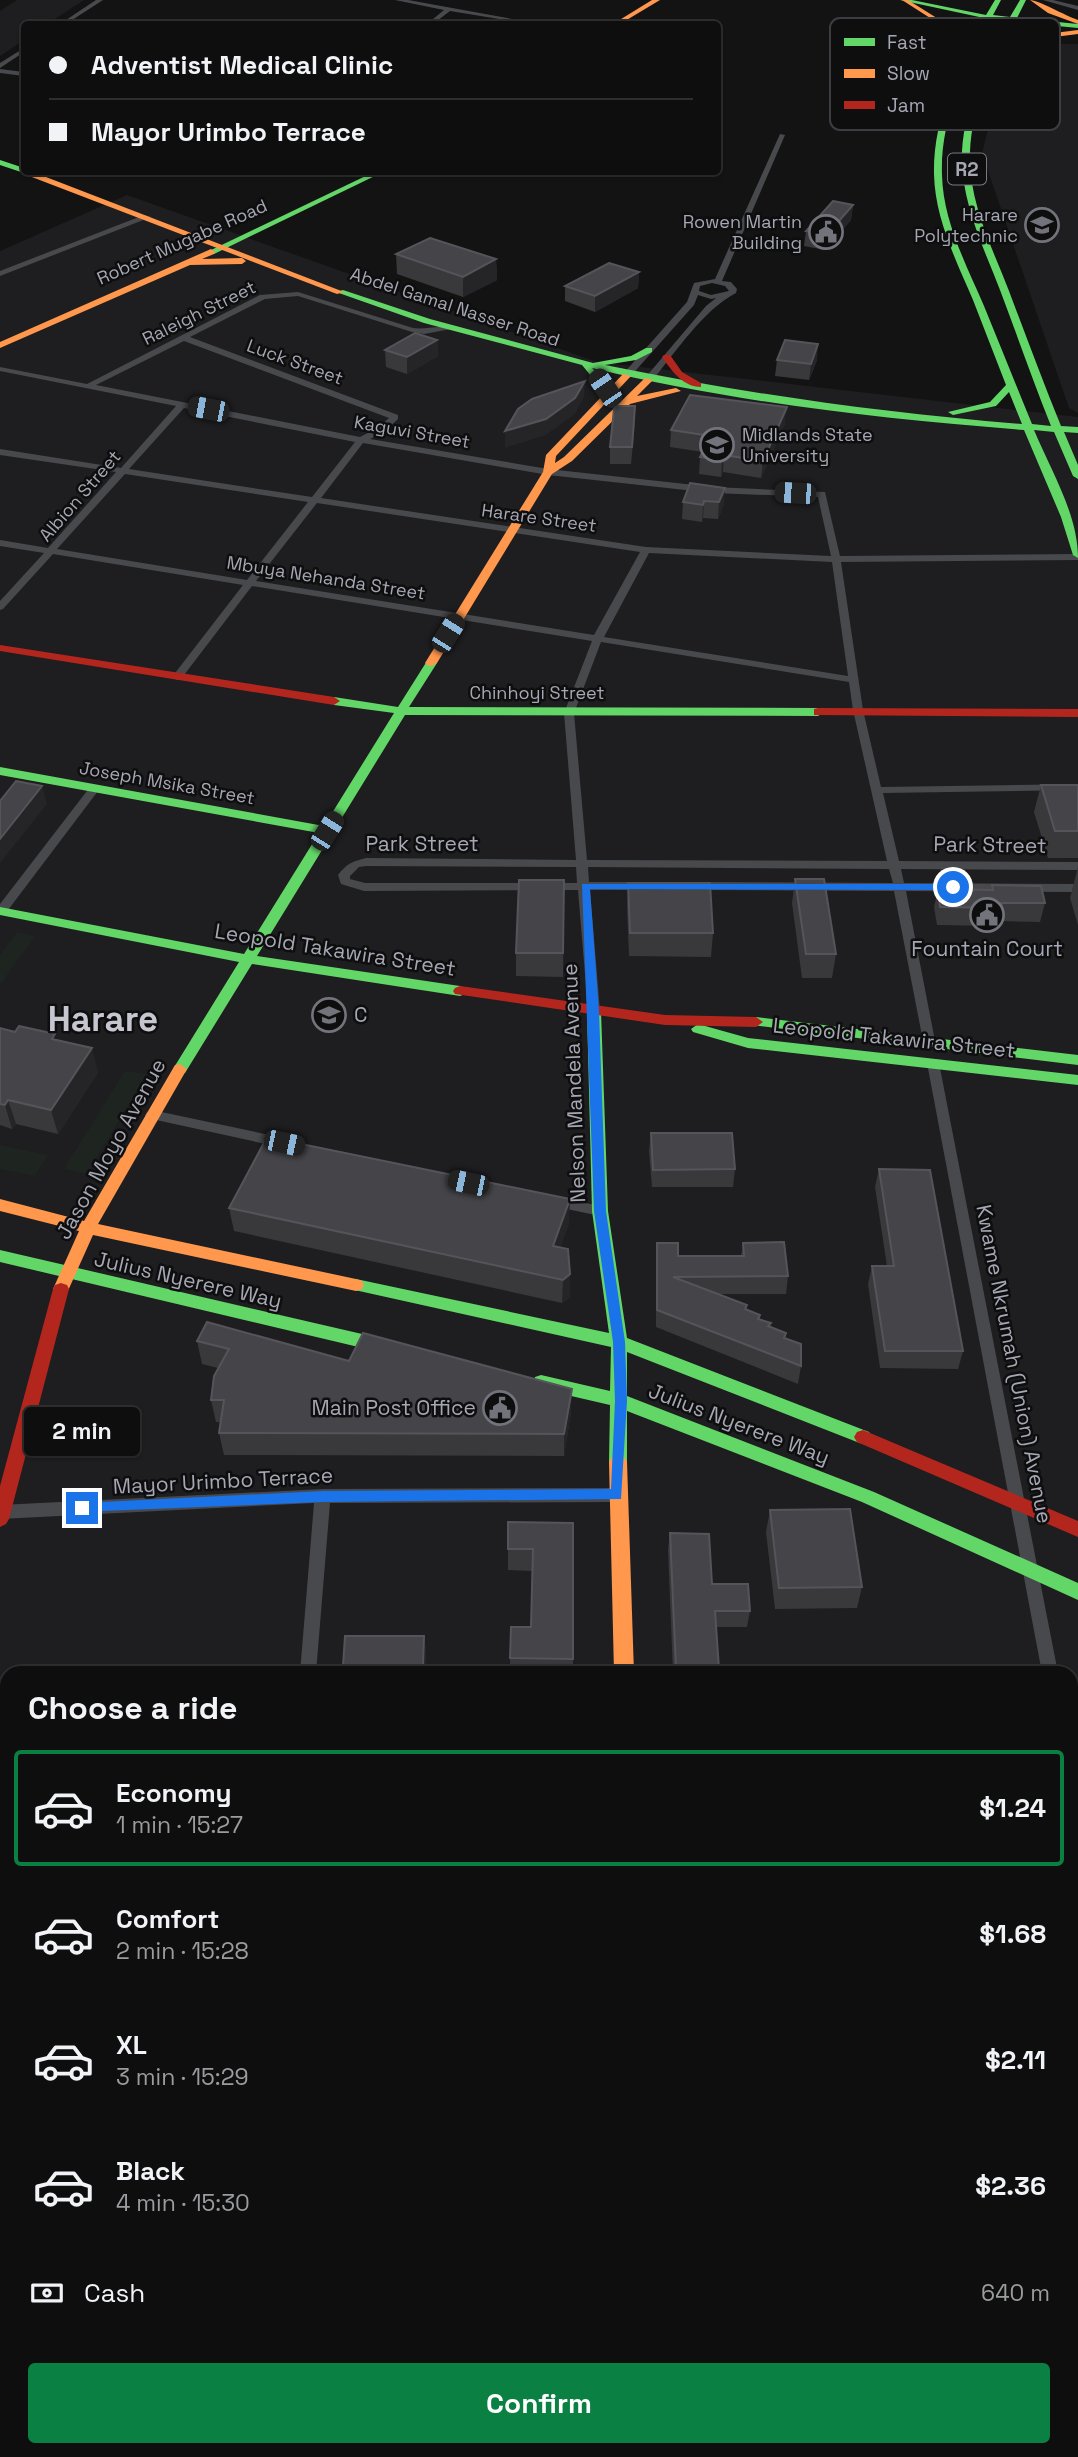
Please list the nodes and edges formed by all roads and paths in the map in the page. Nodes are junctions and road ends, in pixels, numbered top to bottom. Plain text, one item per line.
1 (100, 0) edge
2 (398, 0) edge
3 (657, 0) edge
4 (904, 0) edge
5 (917, 0) edge
6 (998, 0) edge
7 (1023, 0) edge
8 (1033, 0) edge
9 (1046, 0) edge
10 (937, 8) junction
11 (1078, 8) edge
12 (448, 9) junction
13 (987, 17) junction
14 (933, 18) edge
15 (1000, 18) edge
16 (1013, 18) edge
17 (68, 21) edge
18 (434, 21) edge
19 (519, 21) edge
20 (621, 21) edge
21 (1060, 23) edge
22 (1078, 24) edge
23 (1078, 32) edge
24 (1060, 34) edge
25 (21, 52) edge
26 (0, 69) edge
27 (21, 73) edge
28 (943, 130) edge
29 (969, 130) edge
30 (782, 135) dead end
31 (0, 162) edge
32 (21, 169) edge
33 (37, 175) edge
34 (373, 175) edge
35 (147, 217) junction
36 (222, 247) junction
37 (187, 262) junction
38 (265, 264) junction
39 (0, 274) edge
40 (718, 282) junction
41 (695, 292) junction
42 (723, 297) junction
43 (447, 328) junction
44 (184, 338) junction
45 (0, 345) edge
46 (649, 349) junction
47 (667, 357) junction
48 (567, 363) junction
49 (586, 367) junction
50 (0, 369) edge
51 (626, 376) junction
52 (648, 380) junction
53 (90, 385) junction
54 (1011, 385) junction
55 (709, 389) junction
56 (606, 400) junction
57 (628, 401) junction
58 (183, 404) junction
59 (891, 414) junction
60 (1027, 428) junction
61 (1056, 429) junction
62 (1078, 430) edge
63 (361, 440) junction
64 (0, 452) edge
65 (1074, 453) edge
66 (122, 470) junction
67 (548, 472) junction
68 (1078, 477) edge
69 (312, 501) junction
70 (510, 530) junction
71 (0, 543) edge
72 (646, 550) junction
73 (53, 551) junction
74 (1078, 556) edge
75 (836, 559) junction
76 (250, 583) junction
77 (0, 607) edge
78 (458, 617) junction
79 (598, 638) junction
80 (0, 648) edge
81 (177, 677) junction
82 (854, 680) junction
83 (858, 710) junction
84 (401, 711) junction
85 (569, 713) junction
86 (1078, 713) edge
87 (0, 771) edge
88 (1078, 787) edge
89 (94, 789) junction
90 (877, 790) junction
91 (327, 831) junction
92 (893, 863) junction
93 (583, 864) junction
94 (1078, 866) edge
95 (585, 886) junction
96 (653, 886) edge
97 (681, 886) edge
98 (899, 886) junction
99 (1078, 888) edge
100 (1, 911) edge
101 (246, 960) junction
102 (594, 1011) junction
103 (665, 1020) junction
104 (929, 1041) junction
105 (1078, 1060) edge
106 (933, 1063) junction
107 (1078, 1080) edge
108 (152, 1115) junction
109 (301, 1147) edge
110 (532, 1196) edge
111 (0, 1205) edge
112 (600, 1211) junction
113 (88, 1228) junction
114 (0, 1256) edge
115 (65, 1274) junction
116 (619, 1342) junction
117 (407, 1351) edge
118 (527, 1379) edge
119 (621, 1401) junction
120 (617, 1495) junction
121 (323, 1496) junction
122 (1017, 1504) junction
123 (1, 1514) edge
124 (1078, 1529) edge
125 (1031, 1572) junction
126 (1078, 1592) edge
127 (309, 1666) edge
128 (624, 1666) edge
129 (1049, 1666) edge

1 - 17 street
2 - 12 street
3 - 20 main road
4 - 10 main road
4 - 14 main road
5 - 10 main road
6 - 13 main road, R2
7 - 16 main road, R2
8 - 22 main road
9 - 11 street
10 - 13 main road
12 - 18 street
12 - 19 street
13 - 15 main road
21 - 22 main road
23 - 24 main road
25 - 26 street
26 - 27 street
28 - 54 main road, R2
29 - 61 main road, R2
30 - 40 street
31 - 32 main road, Abdel Gamal Nasser Road
33 - 35 main road, Abdel Gamal Nasser Road
34 - 36 main road, Robert Mugabe Road
35 - 36 main road, Abdel Gamal Nasser Road
35 - 39 street
36 - 37 main road, Robert Mugabe Road
36 - 38 main road, Abdel Gamal Nasser Road
37 - 38 main road
37 - 45 main road, Robert Mugabe Road
38 - 43 main road, Abdel Gamal Nasser Road
40 - 41 street
40 - 42 street
41 - 42 street
41 - 46 street
42 - 47 street
43 - 44 street, Raleigh Street
43 - 48 main road, Abdel Gamal Nasser Road
44 - 53 street, Raleigh Street
44 - 63 street, Luck Street
46 - 48 main road
46 - 51 street
47 - 52 street
47 - 55 main road
48 - 49 main road, Abdel Gamal Nasser Road
49 - 51 main road, Abdel Gamal Nasser Road
49 - 56 main road
50 - 53 street, Kaguvi Street
51 - 52 main road, Abdel Gamal Nasser Road
51 - 56 main road, Jason Moyo Avenue
52 - 55 main road, Abdel Gamal Nasser Road
52 - 57 main road, Jason Moyo Avenue
53 - 58 street, Kaguvi Street
54 - 59 main road
54 - 60 main road, R2
55 - 57 main road
55 - 59 main road, Abdel Gamal Nasser Road
56 - 67 main road, Jason Moyo Avenue
57 - 67 main road, Jason Moyo Avenue
58 - 63 street, Kaguvi Street
58 - 66 street, Albion Street
59 - 60 main road, Abdel Gamal Nasser Road
60 - 61 main road, Abdel Gamal Nasser Road
60 - 74 main road, R2
61 - 62 main road, Abdel Gamal Nasser Road
61 - 65 main road, R2
63 - 67 street, Kaguvi Street
63 - 69 street
64 - 66 street, Harare Street
65 - 68 main road, R2
66 - 69 street, Harare Street
66 - 73 street, Albion Street
67 - 70 main road, Jason Moyo Avenue
67 - 75 street, Kaguvi Street
69 - 70 street, Harare Street
69 - 76 street
70 - 72 street, Harare Street
70 - 78 main road, Jason Moyo Avenue
71 - 73 street, Mbuya Nehanda Street
72 - 75 street, Harare Street
72 - 79 street, Nelson Mandela Avenue
73 - 76 street, Mbuya Nehanda Street
73 - 77 street, Albion Street
74 - 75 street, Harare Street
75 - 82 street
76 - 78 street, Mbuya Nehanda Street
76 - 81 street
78 - 79 street, Mbuya Nehanda Street
78 - 84 main road, Jason Moyo Avenue
79 - 82 street, Mbuya Nehanda Street
79 - 85 street, Nelson Mandela Avenue
80 - 81 main road, Chinhoyi Street
81 - 84 main road, Chinhoyi Street
82 - 83 street
83 - 85 main road, Chinhoyi Street
83 - 86 main road, Chinhoyi Street
83 - 90 street
84 - 85 main road, Chinhoyi Street
84 - 91 main road, Jason Moyo Avenue
85 - 93 street, Nelson Mandela Avenue
87 - 89 main road, Joseph Msika Street
88 - 90 street
89 - 91 main road, Joseph Msika Street
89 - 100 street
90 - 92 street
91 - 101 main road, Jason Moyo Avenue
92 - 93 street, Park Street
92 - 94 street, Park Street
92 - 98 street
93 - 95 street, Nelson Mandela Avenue
93 - 95 street, Park Street
95 - 96 street, Park Street
95 - 102 street, Nelson Mandela Avenue
97 - 98 street, Park Street
98 - 99 street, Park Street
98 - 104 street
100 - 101 main road, Leopold Takawira Street
101 - 102 main road, Leopold Takawira Street
101 - 108 main road, Jason Moyo Avenue
102 - 103 main road, Leopold Takawira Street
102 - 112 main road, Nelson Mandela Avenue
103 - 104 main road, Leopold Takawira Street
103 - 106 main road, Leopold Takawira Street
104 - 105 main road, Leopold Takawira Street
106 - 107 main road, Leopold Takawira Street
106 - 122 street, Kwame Nkrumah (Union) Avenue
108 - 109 street
108 - 113 main road, Jason Moyo Avenue
110 - 112 street
111 - 113 main road, Julius Nyerere Way
112 - 116 main road, Nelson Mandela Avenue
113 - 115 main road, Jason Moyo Avenue
113 - 116 main road, Julius Nyerere Way
114 - 115 main road, Julius Nyerere Way
115 - 117 main road, Julius Nyerere Way
115 - 123 main road, Jason Moyo Avenue
116 - 119 main road, Nelson Mandela Avenue
116 - 122 main road, Julius Nyerere Way
118 - 119 main road, Julius Nyerere Way
119 - 120 main road, Nelson Mandela Avenue
119 - 125 main road, Julius Nyerere Way
120 - 121 street, Mayor Urimbo Terrace
120 - 128 main road, Nelson Mandela Avenue
121 - 123 street, Mayor Urimbo Terrace
121 - 127 street
122 - 124 main road, Julius Nyerere Way
122 - 125 street, Kwame Nkrumah (Union) Avenue
125 - 126 main road, Julius Nyerere Way
125 - 129 street, Kwame Nkrumah (Union) Avenue

